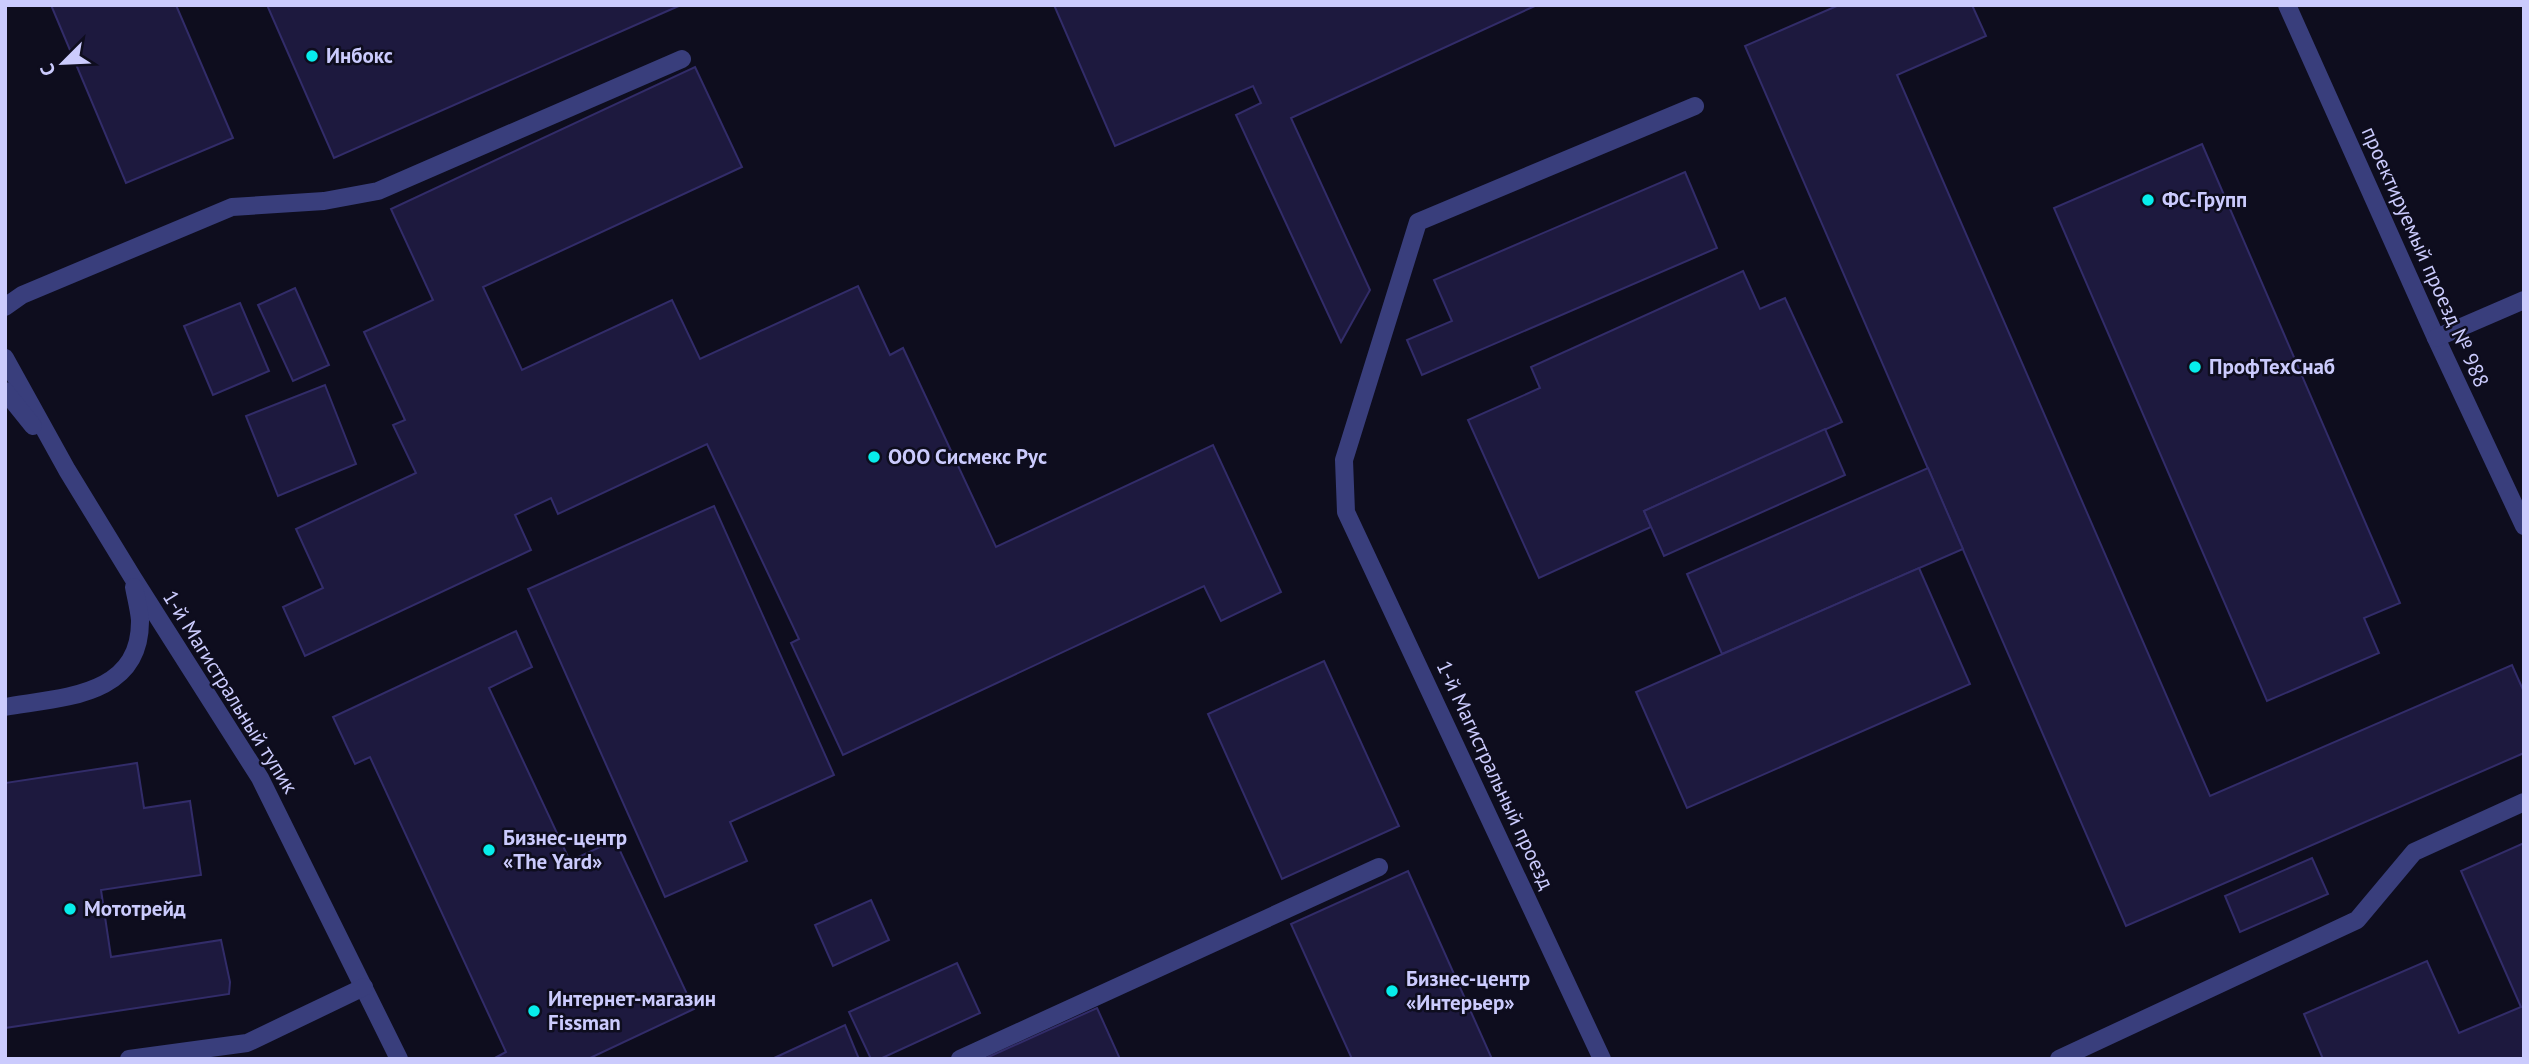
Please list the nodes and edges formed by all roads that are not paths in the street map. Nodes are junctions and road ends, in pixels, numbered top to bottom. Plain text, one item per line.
1 (2287, 5) edge
2 (682, 59) dead end
3 (1695, 106) dead end
4 (2524, 300) edge
5 (5, 307) edge
6 (2435, 338) junction
7 (5, 358) edge
8 (5, 391) edge
9 (67, 470) junction
10 (2524, 526) edge
11 (133, 578) junction
12 (5, 707) edge
13 (2524, 802) edge
14 (1379, 867) dead end
15 (364, 987) junction
16 (129, 1059) edge
17 (399, 1059) edge
18 (960, 1059) edge
19 (1602, 1059) edge
20 (2059, 1059) edge

1 - 6 street, проектируемый проезд № 988
2 - 5 street
3 - 19 street, 1-й Магистральный проезд
4 - 6 street
6 - 10 street, проектируемый проезд № 988
7 - 9 street, 1-й Магистральный тупик
8 - 9 street
9 - 11 street, 1-й Магистральный тупик
11 - 12 street
11 - 15 street, 1-й Магистральный тупик
13 - 20 street
14 - 18 street
15 - 16 street
15 - 17 street, 1-й Магистральный тупик

